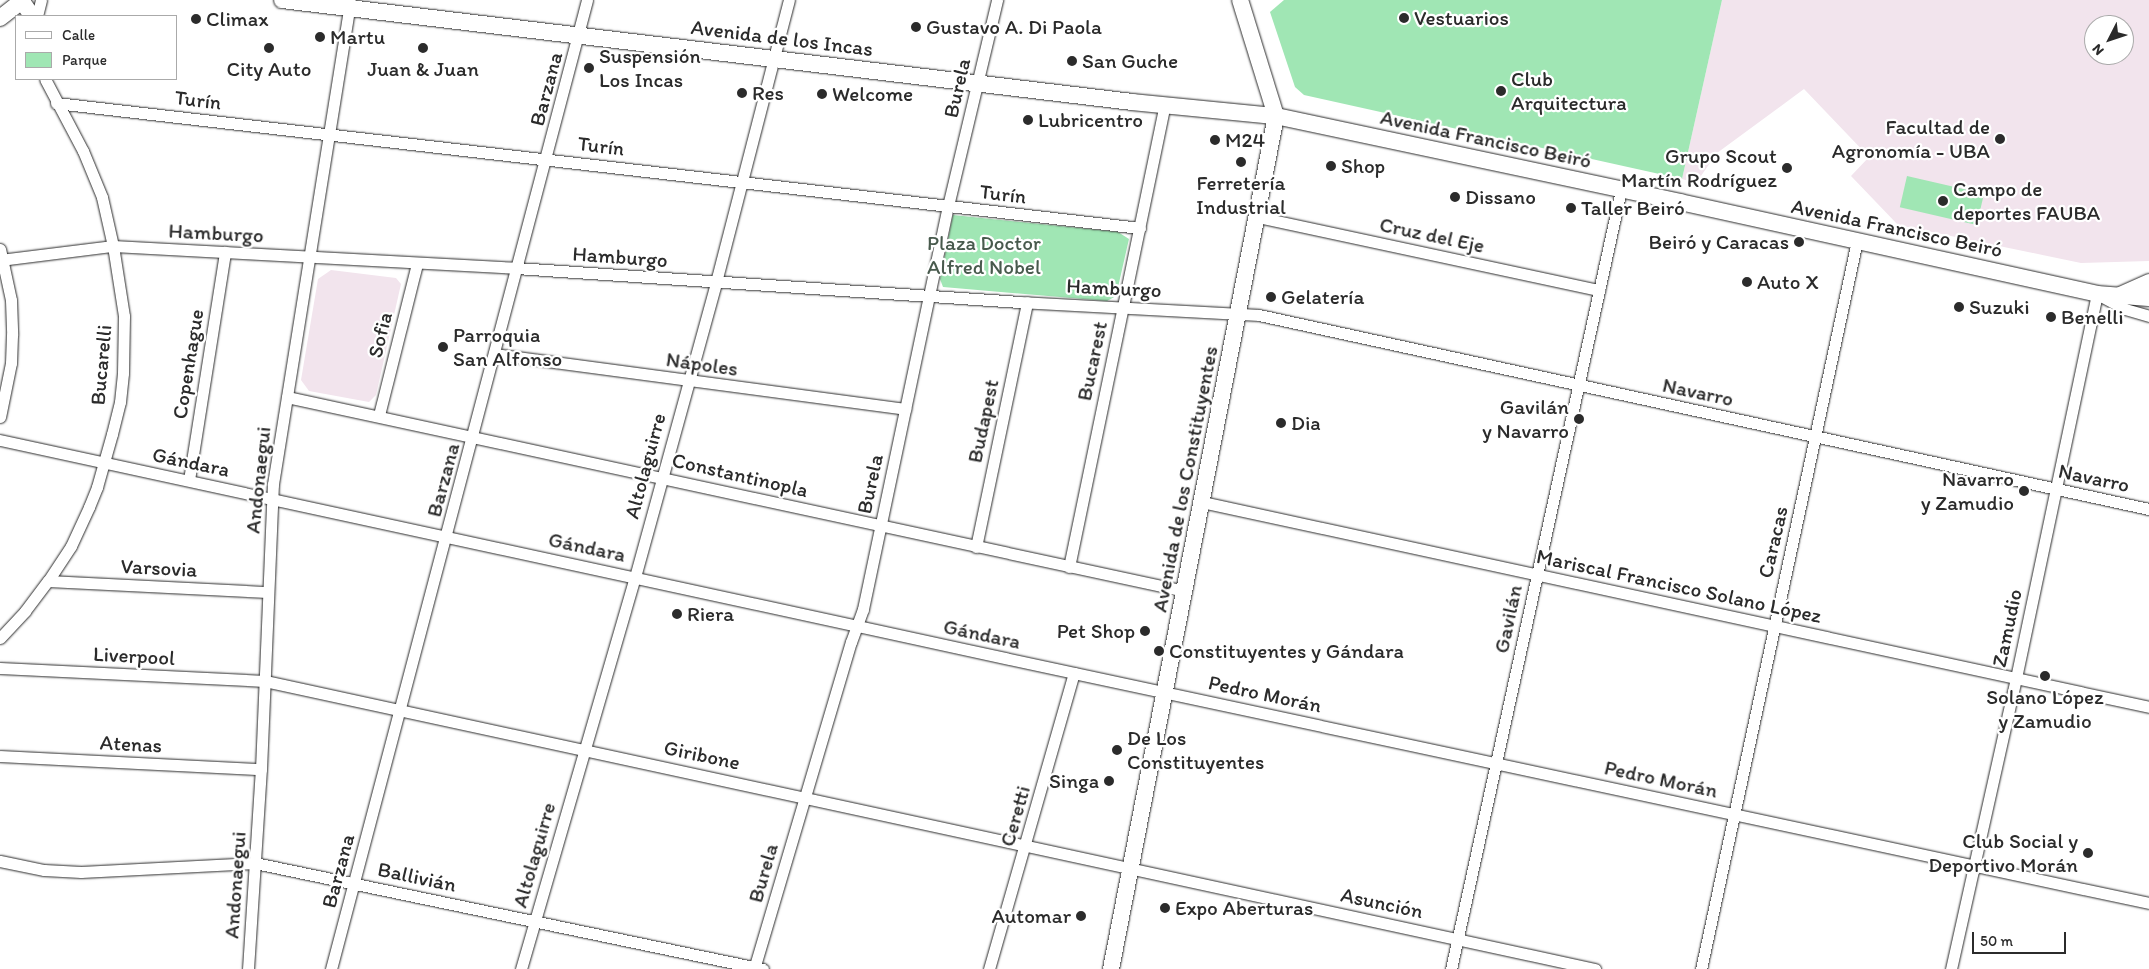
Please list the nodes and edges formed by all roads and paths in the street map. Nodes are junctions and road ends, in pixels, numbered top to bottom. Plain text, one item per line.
1 (22, 0) edge
2 (41, 0) edge
3 (282, 0) edge
4 (587, 0) edge
5 (788, 0) edge
6 (997, 0) edge
7 (1240, 0) edge
8 (349, 4) edge
9 (31, 15) edge
10 (37, 15) edge
11 (0, 18) edge
12 (579, 35) junction
13 (774, 58) junction
14 (45, 80) edge
15 (978, 82) junction
16 (56, 103) junction
17 (1165, 104) junction
18 (1276, 116) junction
19 (328, 134) junction
20 (547, 158) junction
21 (741, 183) junction
22 (1621, 190) junction
23 (948, 206) junction
24 (1258, 217) junction
25 (1140, 228) junction
26 (1857, 241) junction
27 (113, 246) junction
28 (225, 252) junction
29 (1, 256) edge
30 (310, 257) junction
31 (417, 264) junction
32 (516, 268) junction
33 (716, 282) junction
34 (2149, 282) edge
35 (1599, 290) junction
36 (2097, 294) junction
37 (930, 296) junction
38 (2118, 296) junction
39 (2149, 298) edge
40 (1026, 302) junction
41 (1122, 306) junction
42 (1238, 314) junction
43 (2149, 316) edge
44 (494, 354) junction
45 (688, 381) junction
46 (1578, 385) junction
47 (287, 397) junction
48 (905, 409) junction
49 (379, 415) junction
50 (0, 417) edge
51 (474, 436) junction
52 (1816, 436) junction
53 (0, 440) edge
54 (104, 462) junction
55 (662, 477) junction
56 (188, 480) junction
57 (2055, 488) junction
58 (272, 499) junction
59 (1202, 502) junction
60 (2149, 509) edge
61 (880, 526) junction
62 (447, 536) junction
63 (976, 547) junction
64 (1069, 567) junction
65 (1537, 574) junction
66 (635, 576) junction
67 (48, 581) junction
68 (1184, 590) junction
69 (268, 592) junction
70 (857, 626) junction
71 (1774, 627) junction
72 (0, 638) edge
73 (0, 668) edge
74 (1074, 673) junction
75 (2016, 678) junction
76 (265, 681) junction
77 (1165, 692) junction
78 (2149, 707) edge
79 (400, 710) junction
80 (584, 749) junction
81 (0, 756) edge
82 (1496, 762) junction
83 (261, 769) junction
84 (805, 797) junction
85 (1734, 814) junction
86 (1026, 845) junction
87 (0, 861) edge
88 (255, 864) junction
89 (1974, 865) junction
90 (1131, 868) junction
91 (354, 882) junction
92 (2149, 903) edge
93 (534, 922) junction
94 (1458, 939) junction
95 (757, 968) edge
96 (248, 969) edge
97 (331, 969) edge
98 (521, 969) edge
99 (990, 969) edge
100 (1111, 969) edge
101 (1451, 969) edge
102 (1596, 969) edge
103 (1701, 969) edge
104 (1951, 969) edge

1 - 9 main road
1 - 11 main road
2 - 10 street
3 - 8 main road, Avenida de los Incas
4 - 12 street, Barzana
5 - 13 street, Altolaguirre
6 - 15 street, Burela
7 - 18 main road, Avenida de los Constituyentes
8 - 12 main road, Avenida de los Incas
8 - 19 street, Andonaegui
12 - 13 main road, Avenida de los Incas
12 - 20 street, Barzana
13 - 15 main road, Avenida de los Incas
13 - 21 street, Altolaguirre
14 - 16 street, Bucarelli
15 - 17 main road, Avenida de los Incas
15 - 23 street, Burela
16 - 19 street, Turín
16 - 27 street, Bucarelli
17 - 18 main road, Avenida de los Incas
17 - 25 street, Bucarest
18 - 22 main road, Avenida Francisco Beiró
18 - 24 main road, Avenida de los Constituyentes
19 - 20 street, Turín
19 - 30 street, Andonaegui
20 - 21 street, Turín
20 - 32 street, Barzana
21 - 23 street, Turín
21 - 33 street, Altolaguirre
22 - 26 main road, Avenida Francisco Beiró
22 - 35 street, Gavilán
23 - 25 street, Turín
23 - 37 street, Burela
24 - 35 street, Cruz del Eje
24 - 42 main road, Avenida de los Constituyentes
25 - 41 street, Bucarest
26 - 36 main road, Avenida Francisco Beiró
26 - 52 street, Caracas
27 - 28 street, Hamburgo
27 - 29 street, Hamburgo
27 - 54 street, Bucarelli
28 - 30 street, Hamburgo
28 - 56 street, Copenhague
29 - 50 street
30 - 31 street, Hamburgo
30 - 47 street, Andonaegui
31 - 32 street, Hamburgo
31 - 49 street, Sofia
32 - 33 street, Hamburgo
32 - 44 street, Barzana
33 - 37 street, Hamburgo
33 - 45 street, Altolaguirre
34 - 38 main road
35 - 46 street, Gavilán
36 - 38 main road, Avenida Francisco Beiró
36 - 43 street, Avenida Francisco Beiró
36 - 57 street, Zamudio
37 - 40 street, Hamburgo
37 - 48 street, Burela
38 - 39 main road, Avenida Francisco Beiró
40 - 41 street, Hamburgo
40 - 63 street, Budapest
41 - 42 street, Hamburgo
41 - 64 street, Bucarest
42 - 46 street, Navarro
42 - 59 main road, Avenida de los Constituyentes
44 - 45 street, Nápoles
44 - 51 street, Barzana
45 - 48 street, Nápoles
45 - 55 street, Altolaguirre
46 - 52 street, Navarro
46 - 65 street, Gavilán
47 - 49 street, Constantinopla
47 - 58 street, Andonaegui
48 - 61 street, Burela
49 - 51 street, Constantinopla
51 - 55 street, Constantinopla
51 - 62 street, Barzana
52 - 57 street, Navarro
52 - 71 street, Caracas
53 - 54 street, Gándara
54 - 56 street, Gándara
54 - 67 street, Bucarelli
55 - 61 street, Constantinopla
55 - 66 street, Altolaguirre
56 - 58 street, Gándara
57 - 60 street, Navarro
57 - 75 street, Zamudio
58 - 62 street, Gándara
58 - 69 street, Andonaegui
59 - 65 street, Mariscal Francisco Solano López
59 - 68 main road, Avenida de los Constituyentes
61 - 63 street, Constantinopla
61 - 70 street, Burela
62 - 66 street, Gándara
62 - 79 street, Barzana
63 - 64 street, Constantinopla
64 - 68 street, Constantinopla
65 - 71 street, Mariscal Francisco Solano López
65 - 82 street, Gavilán
66 - 70 street, Gándara
66 - 80 street, Altolaguirre
67 - 69 street, Varsovia
67 - 72 street, Bucarelli
68 - 77 main road, Avenida de los Constituyentes
69 - 76 street, Andonaegui
70 - 74 street, Gándara
70 - 84 street, Burela
71 - 75 street, Mariscal Francisco Solano López
71 - 85 street, Caracas
73 - 76 street, Liverpool
74 - 77 street, Gándara
74 - 86 street, Ceretti
75 - 78 street, Mariscal Francisco Solano López
75 - 89 street, Zamudio
76 - 79 street, Giribone
76 - 83 street, Andonaegui
77 - 82 street, Pedro Morán
77 - 90 main road, Avenida de los Constituyentes
79 - 80 street, Giribone
79 - 91 street, Barzana
80 - 84 street, Giribone
80 - 93 street, Altolaguirre
81 - 83 street, Atenas
82 - 85 street, Pedro Morán
82 - 94 street, Gavilán
83 - 88 street, Andonaegui
84 - 86 street, Giribone
84 - 95 street, Burela
85 - 89 street, Pedro Morán
85 - 103 street, Caracas
86 - 90 street, Giribone
86 - 99 street, Ceretti
87 - 88 street, Ballivián
88 - 91 street, Ballivián
88 - 96 street, Andonaegui
89 - 92 street, Pedro Morán
89 - 104 street, Zamudio
90 - 94 street, Asunción
90 - 100 main road, Avenida de los Constituyentes
91 - 93 street, Ballivián
91 - 97 street, Barzana
93 - 95 street, Ballivián
93 - 98 street, Altolaguirre
94 - 101 street, Gavilán
94 - 102 street, Asunción

